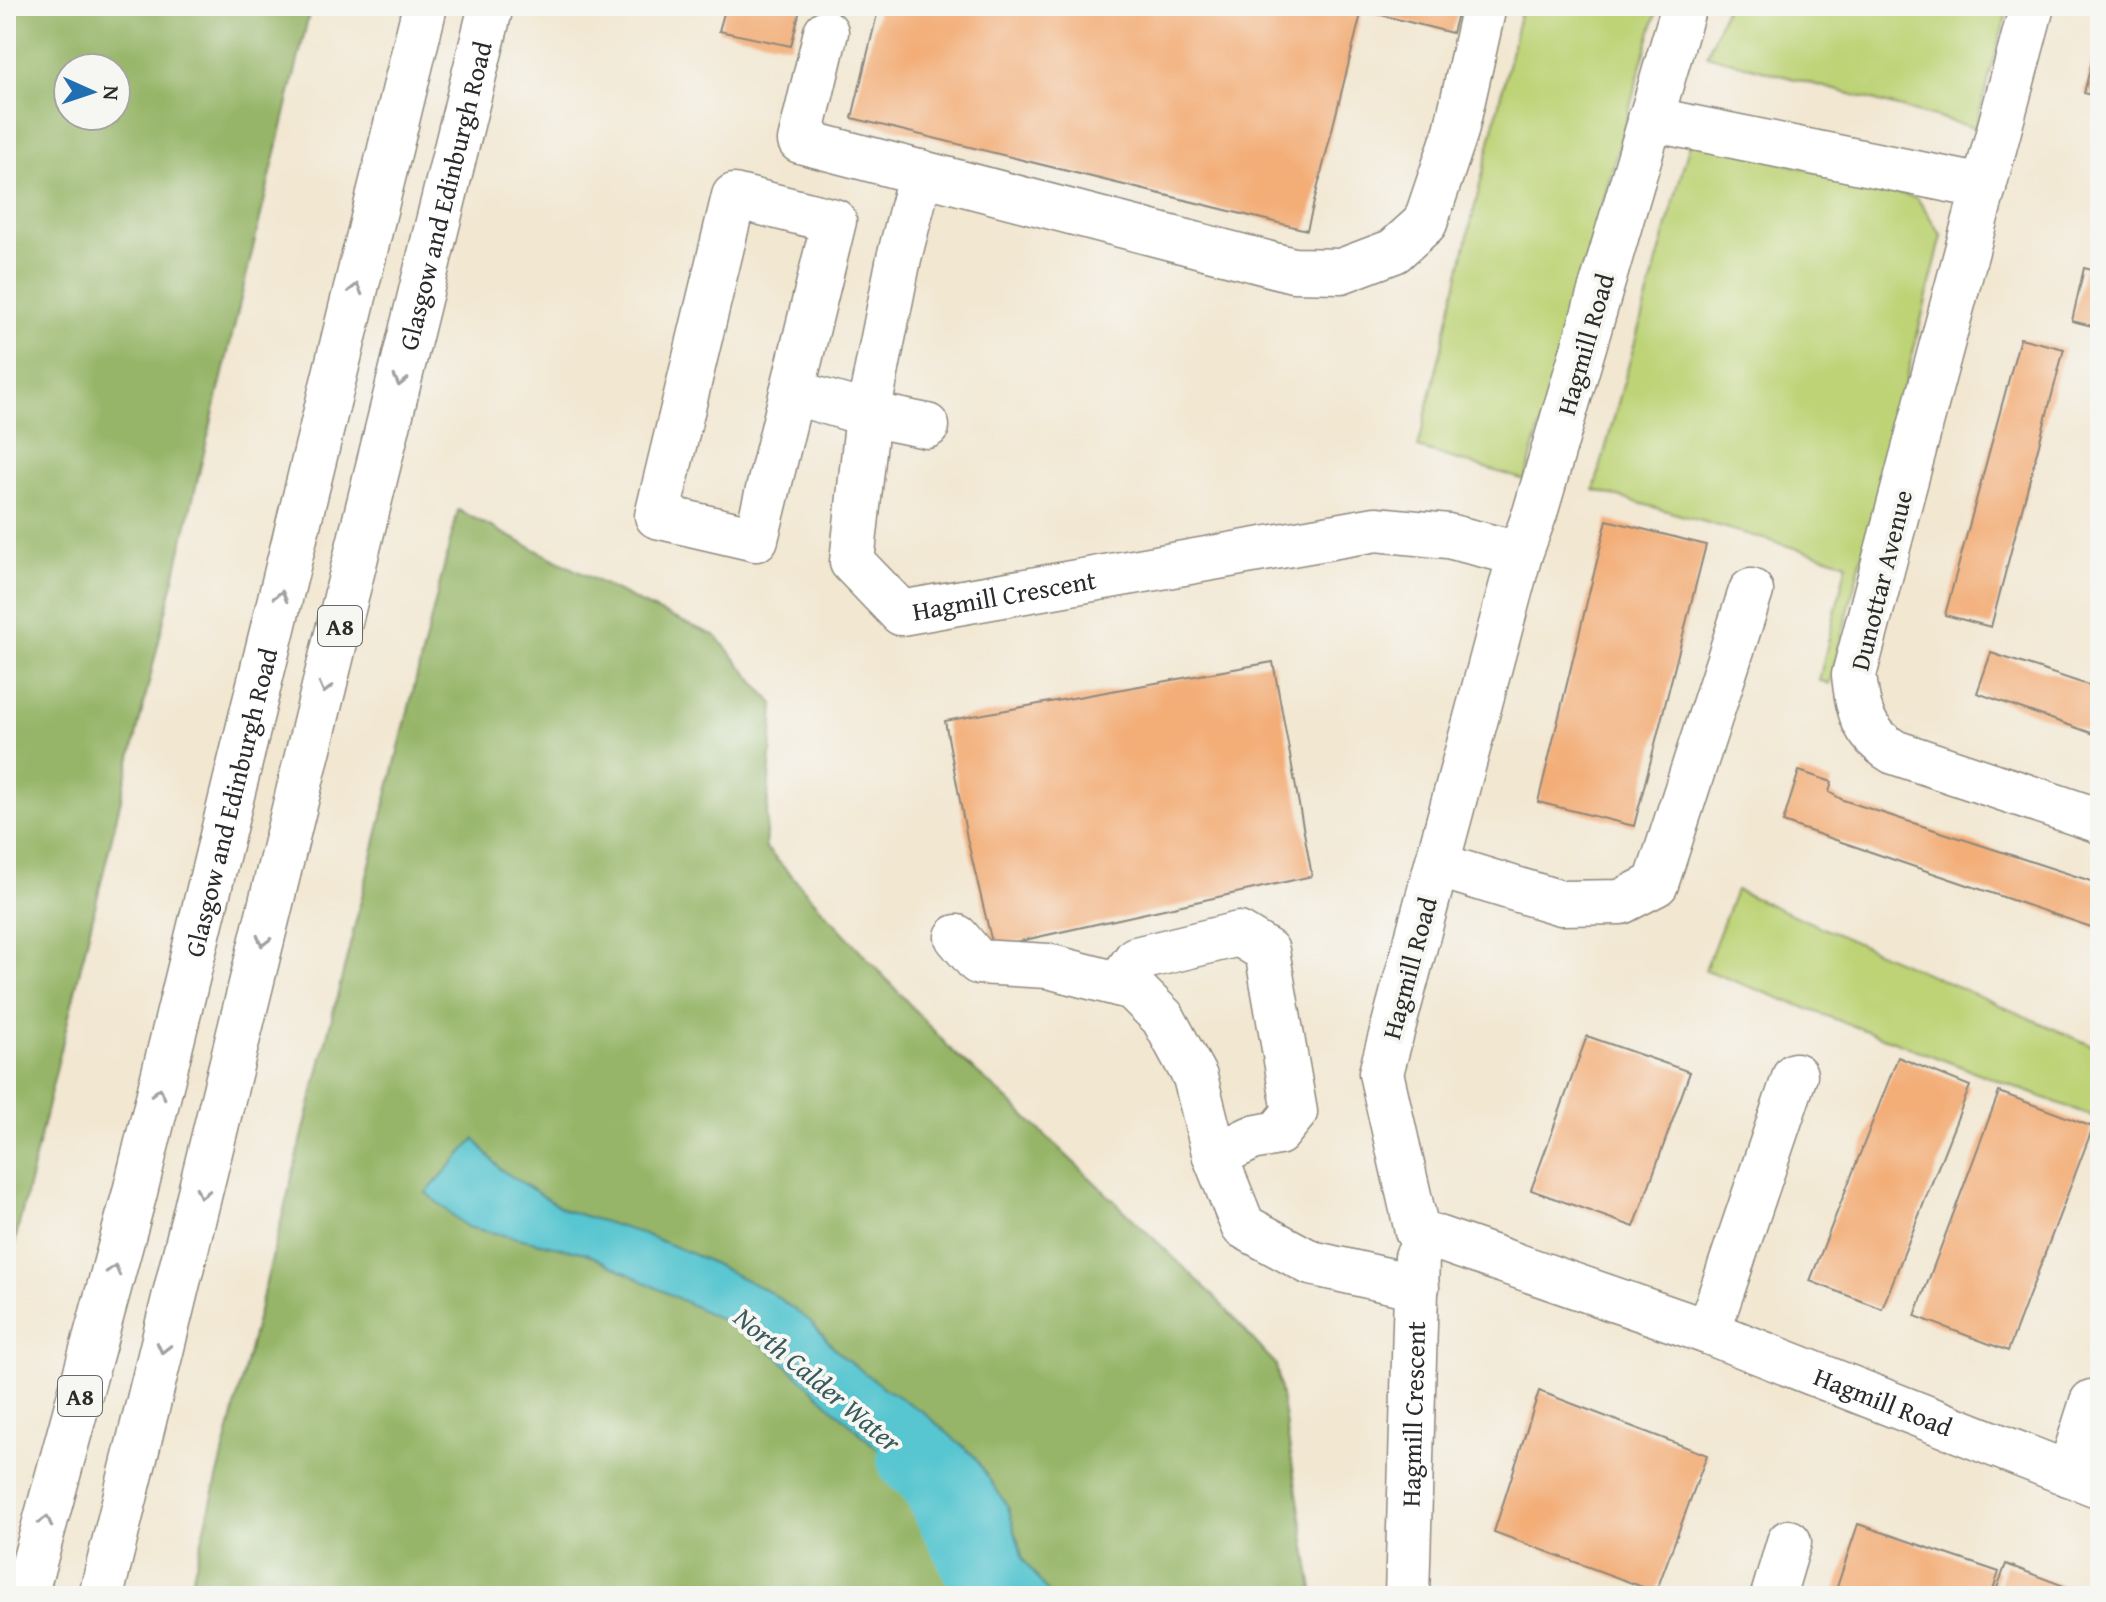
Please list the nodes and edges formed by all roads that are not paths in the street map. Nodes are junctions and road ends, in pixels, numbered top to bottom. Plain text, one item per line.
1 (425, 6) edge
2 (491, 6) edge
3 (1484, 6) edge
4 (1684, 6) edge
5 (2032, 6) edge
6 (826, 32) dead end
7 (1650, 119) junction
8 (921, 172) junction
9 (1984, 187) junction
10 (792, 392) junction
11 (868, 414) junction
12 (927, 426) dead end
13 (1520, 554) junction
14 (1751, 591) dead end
15 (2100, 821) edge
16 (1437, 865) junction
17 (957, 937) dead end
18 (1118, 984) junction
19 (1795, 1075) dead end
20 (1215, 1156) junction
21 (1417, 1231) junction
22 (1417, 1287) junction
23 (1708, 1332) junction
24 (2092, 1402) dead end
25 (2085, 1480) edge
26 (1789, 1542) dead end
27 (25, 1596) edge
28 (101, 1596) edge
29 (1407, 1596) edge
30 (1773, 1596) edge

27 -> 1 main road, Glasgow and Edinburgh Road / A8
2 -> 28 main road, Glasgow and Edinburgh Road / A8
3 - 8 main road
4 - 7 main road, Hagmill Road
5 - 9 main road, Dunottar Avenue
6 - 8 main road
7 - 9 main road
7 - 13 main road, Hagmill Road
8 - 11 main road, Hagmill Crescent
9 - 15 main road, Dunottar Avenue
10 - 10 main road
10 - 11 main road
11 - 12 main road
11 - 13 main road, Hagmill Crescent
13 - 16 main road, Hagmill Road
14 - 16 main road
16 - 21 main road, Hagmill Road
17 - 18 main road
18 - 20 main road
18 - 20 main road
19 - 23 main road
20 - 22 main road
21 - 22 main road, Hagmill Crescent
21 - 23 main road, Hagmill Road
22 - 29 main road, Hagmill Crescent
23 - 25 main road, Hagmill Road
24 - 25 main road
26 - 30 main road

